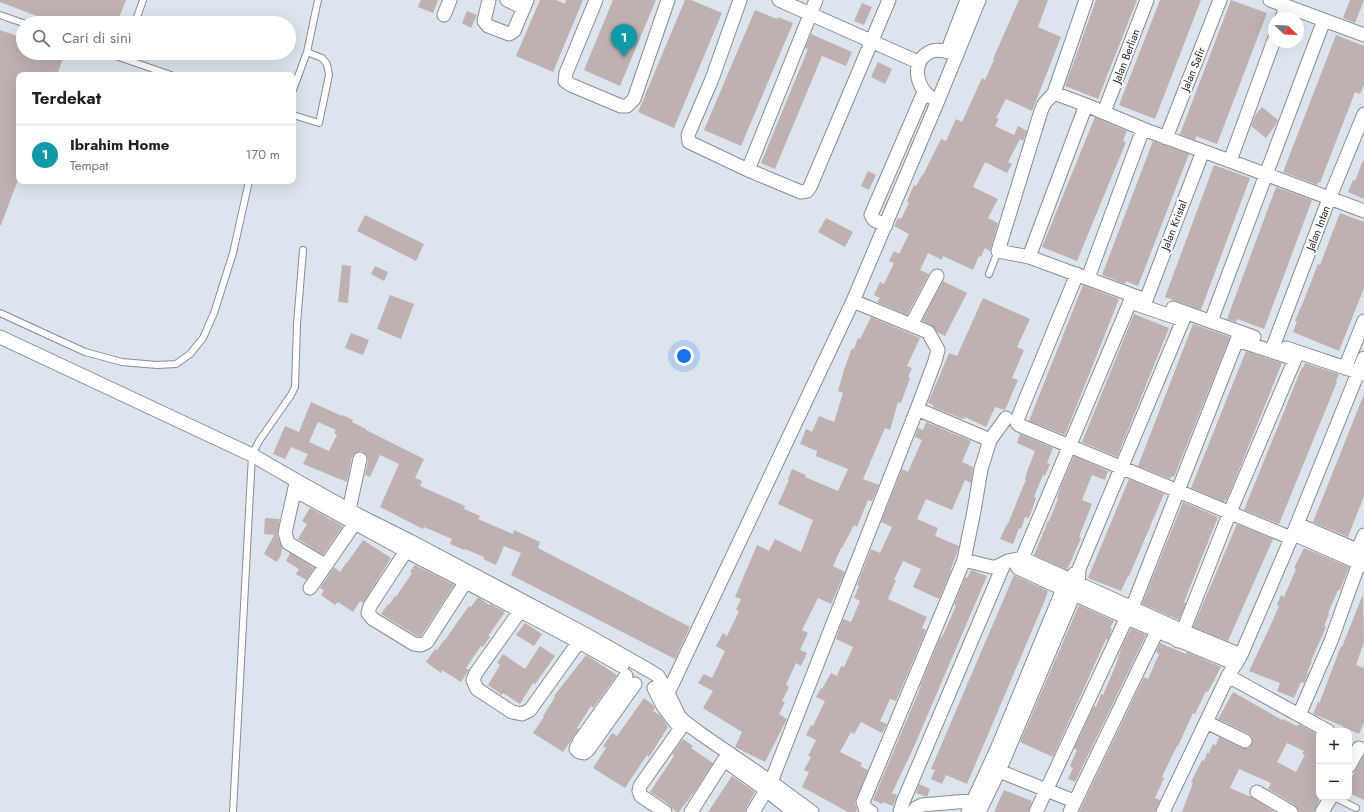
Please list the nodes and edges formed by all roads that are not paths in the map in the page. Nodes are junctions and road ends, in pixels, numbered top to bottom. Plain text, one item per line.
1 (143, 0) edge
2 (318, 0) edge
3 (450, 0) edge
4 (489, 0) edge
5 (507, 0) edge
6 (596, 0) edge
7 (668, 0) edge
8 (740, 0) edge
9 (779, 0) edge
10 (816, 0) edge
11 (889, 0) edge
12 (967, 0) edge
13 (979, 0) edge
14 (1086, 0) edge
15 (1147, 0) edge
16 (1220, 0) edge
17 (1270, 0) edge
18 (526, 4) edge
19 (1284, 12) edge
20 (810, 14) junction
21 (0, 15) edge
22 (444, 15) dead end
23 (137, 16) edge
24 (1304, 16) edge
25 (1324, 20) junction
26 (16, 21) edge
27 (1364, 35) edge
28 (872, 42) junction
29 (1271, 48) edge
30 (307, 52) junction
31 (952, 53) junction
32 (134, 60) edge
33 (918, 62) junction
34 (164, 72) edge
35 (296, 82) edge
36 (924, 92) junction
37 (1054, 92) junction
38 (938, 103) junction
39 (1086, 105) junction
40 (1104, 112) junction
41 (1364, 114) edge
42 (296, 116) edge
43 (1143, 129) junction
44 (1166, 138) junction
45 (1203, 151) junction
46 (1230, 161) junction
47 (748, 170) junction
48 (1266, 174) junction
49 (248, 184) edge
50 (1329, 199) junction
51 (1364, 211) edge
52 (886, 225) junction
53 (303, 250) dead end
54 (998, 251) junction
55 (1029, 257) junction
56 (989, 274) dead end
57 (937, 276) dead end
58 (1082, 276) junction
59 (1146, 300) junction
60 (854, 301) junction
61 (0, 313) edge
62 (1211, 321) junction
63 (1364, 321) edge
64 (911, 325) junction
65 (0, 337) edge
66 (1274, 344) junction
67 (1364, 358) edge
68 (1345, 368) junction
69 (1361, 373) edge
70 (917, 409) junction
71 (1006, 418) dead end
72 (990, 440) junction
73 (1069, 445) junction
74 (252, 455) junction
75 (360, 460) dead end
76 (1122, 467) junction
77 (296, 486) junction
78 (1178, 490) junction
79 (1230, 512) junction
80 (354, 516) junction
81 (1294, 532) junction
82 (1364, 535) edge
83 (406, 552) junction
84 (1361, 558) edge
85 (964, 560) junction
86 (1014, 562) junction
87 (325, 565) junction
88 (469, 578) junction
89 (1071, 587) junction
90 (310, 588) dead end
91 (520, 611) junction
92 (1129, 612) junction
93 (1159, 626) junction
94 (1180, 636) junction
95 (582, 638) junction
96 (1238, 660) junction
97 (627, 671) junction
98 (1228, 676) junction
99 (662, 688) junction
100 (1299, 715) junction
101 (1206, 722) junction
102 (682, 725) junction
103 (1323, 728) edge
104 (1245, 741) dead end
105 (1357, 747) edge
106 (1002, 751) junction
107 (724, 760) junction
108 (1350, 764) edge
109 (999, 771) junction
110 (769, 786) junction
111 (1046, 789) junction
112 (1257, 792) dead end
113 (1329, 800) edge
114 (1340, 800) edge
115 (1072, 807) edge
116 (936, 808) edge
117 (976, 808) edge
118 (1356, 808) dead end
119 (233, 812) edge
120 (665, 812) edge
121 (691, 812) edge
122 (753, 812) edge
123 (794, 812) edge
124 (812, 812) edge
125 (871, 812) edge
126 (900, 812) edge
127 (913, 812) edge
128 (1036, 812) edge
129 (1163, 812) edge
130 (1291, 812) edge
131 (1322, 812) edge

1 - 23 lane
2 - 30 lane
3 - 22 street
4 - 18 street
5 - 18 street
6 - 7 street
8 - 47 street
9 - 20 street
10 - 20 street
11 - 28 street
12 - 31 street
13 - 31 street
14 - 37 street
15 - 40 street, Jalan Berlian
16 - 44 street, Jalan Safir
17 - 19 street
20 - 28 street
20 - 47 street
21 - 26 lane
24 - 25 street
25 - 27 street
25 - 48 street
28 - 33 street
28 - 47 street
29 - 46 street
30 - 35 lane
30 - 42 lane
31 - 33 street
31 - 38 street
32 - 34 lane
33 - 36 street
36 - 38 street
36 - 52 street
37 - 39 street
37 - 54 street
38 - 52 street
39 - 40 street
39 - 55 street
40 - 43 street
41 - 50 street, Jalan Intan
43 - 44 street
43 - 58 street
44 - 45 street
45 - 46 street
45 - 59 street, Jalan Kristal
46 - 48 street
48 - 50 street
48 - 62 street
49 - 61 lane
50 - 51 street
50 - 66 street, Jalan Intan
52 - 60 street
53 - 74 lane
54 - 55 street
54 - 56 lane
55 - 58 street
57 - 64 street
58 - 59 street
58 - 73 street
59 - 62 street
60 - 64 street
60 - 99 street
62 - 66 street
63 - 68 street
64 - 70 street
65 - 74 street
66 - 68 street
67 - 69 street
68 - 69 street
69 - 81 street
70 - 72 street
70 - 110 street
71 - 72 street
72 - 85 street
73 - 76 street
73 - 76 street
73 - 86 street
74 - 77 street
74 - 119 lane
75 - 80 street
76 - 78 street
76 - 89 street
77 - 80 street
77 - 87 street
78 - 79 street
78 - 79 street
78 - 92 street
79 - 81 street
79 - 94 street
80 - 83 street
80 - 87 street
80 - 88 street
81 - 84 street
81 - 96 street
82 - 84 street
83 - 88 street
83 - 88 street
84 - 100 street
85 - 86 street
85 - 125 street
86 - 89 street
86 - 126 street
87 - 90 street
88 - 91 street
88 - 95 street
89 - 92 street
89 - 106 street
91 - 95 street
91 - 95 street
92 - 93 street
92 - 111 street
93 - 94 street
93 - 115 street
94 - 96 street
95 - 97 street
96 - 98 street
97 - 97 street
97 - 99 street
97 - 99 street
98 - 100 street
98 - 101 street
99 - 102 street
100 - 103 street
101 - 104 street
101 - 129 street
102 - 107 street
102 - 110 street
102 - 120 street
105 - 108 street
106 - 109 street
106 - 117 street
107 - 110 street
107 - 121 street
109 - 111 street
109 - 117 street
110 - 122 street
110 - 123 street
110 - 124 street
111 - 115 street
111 - 128 street
112 - 130 street
113 - 131 street
114 - 118 lane
116 - 117 street
116 - 127 street

